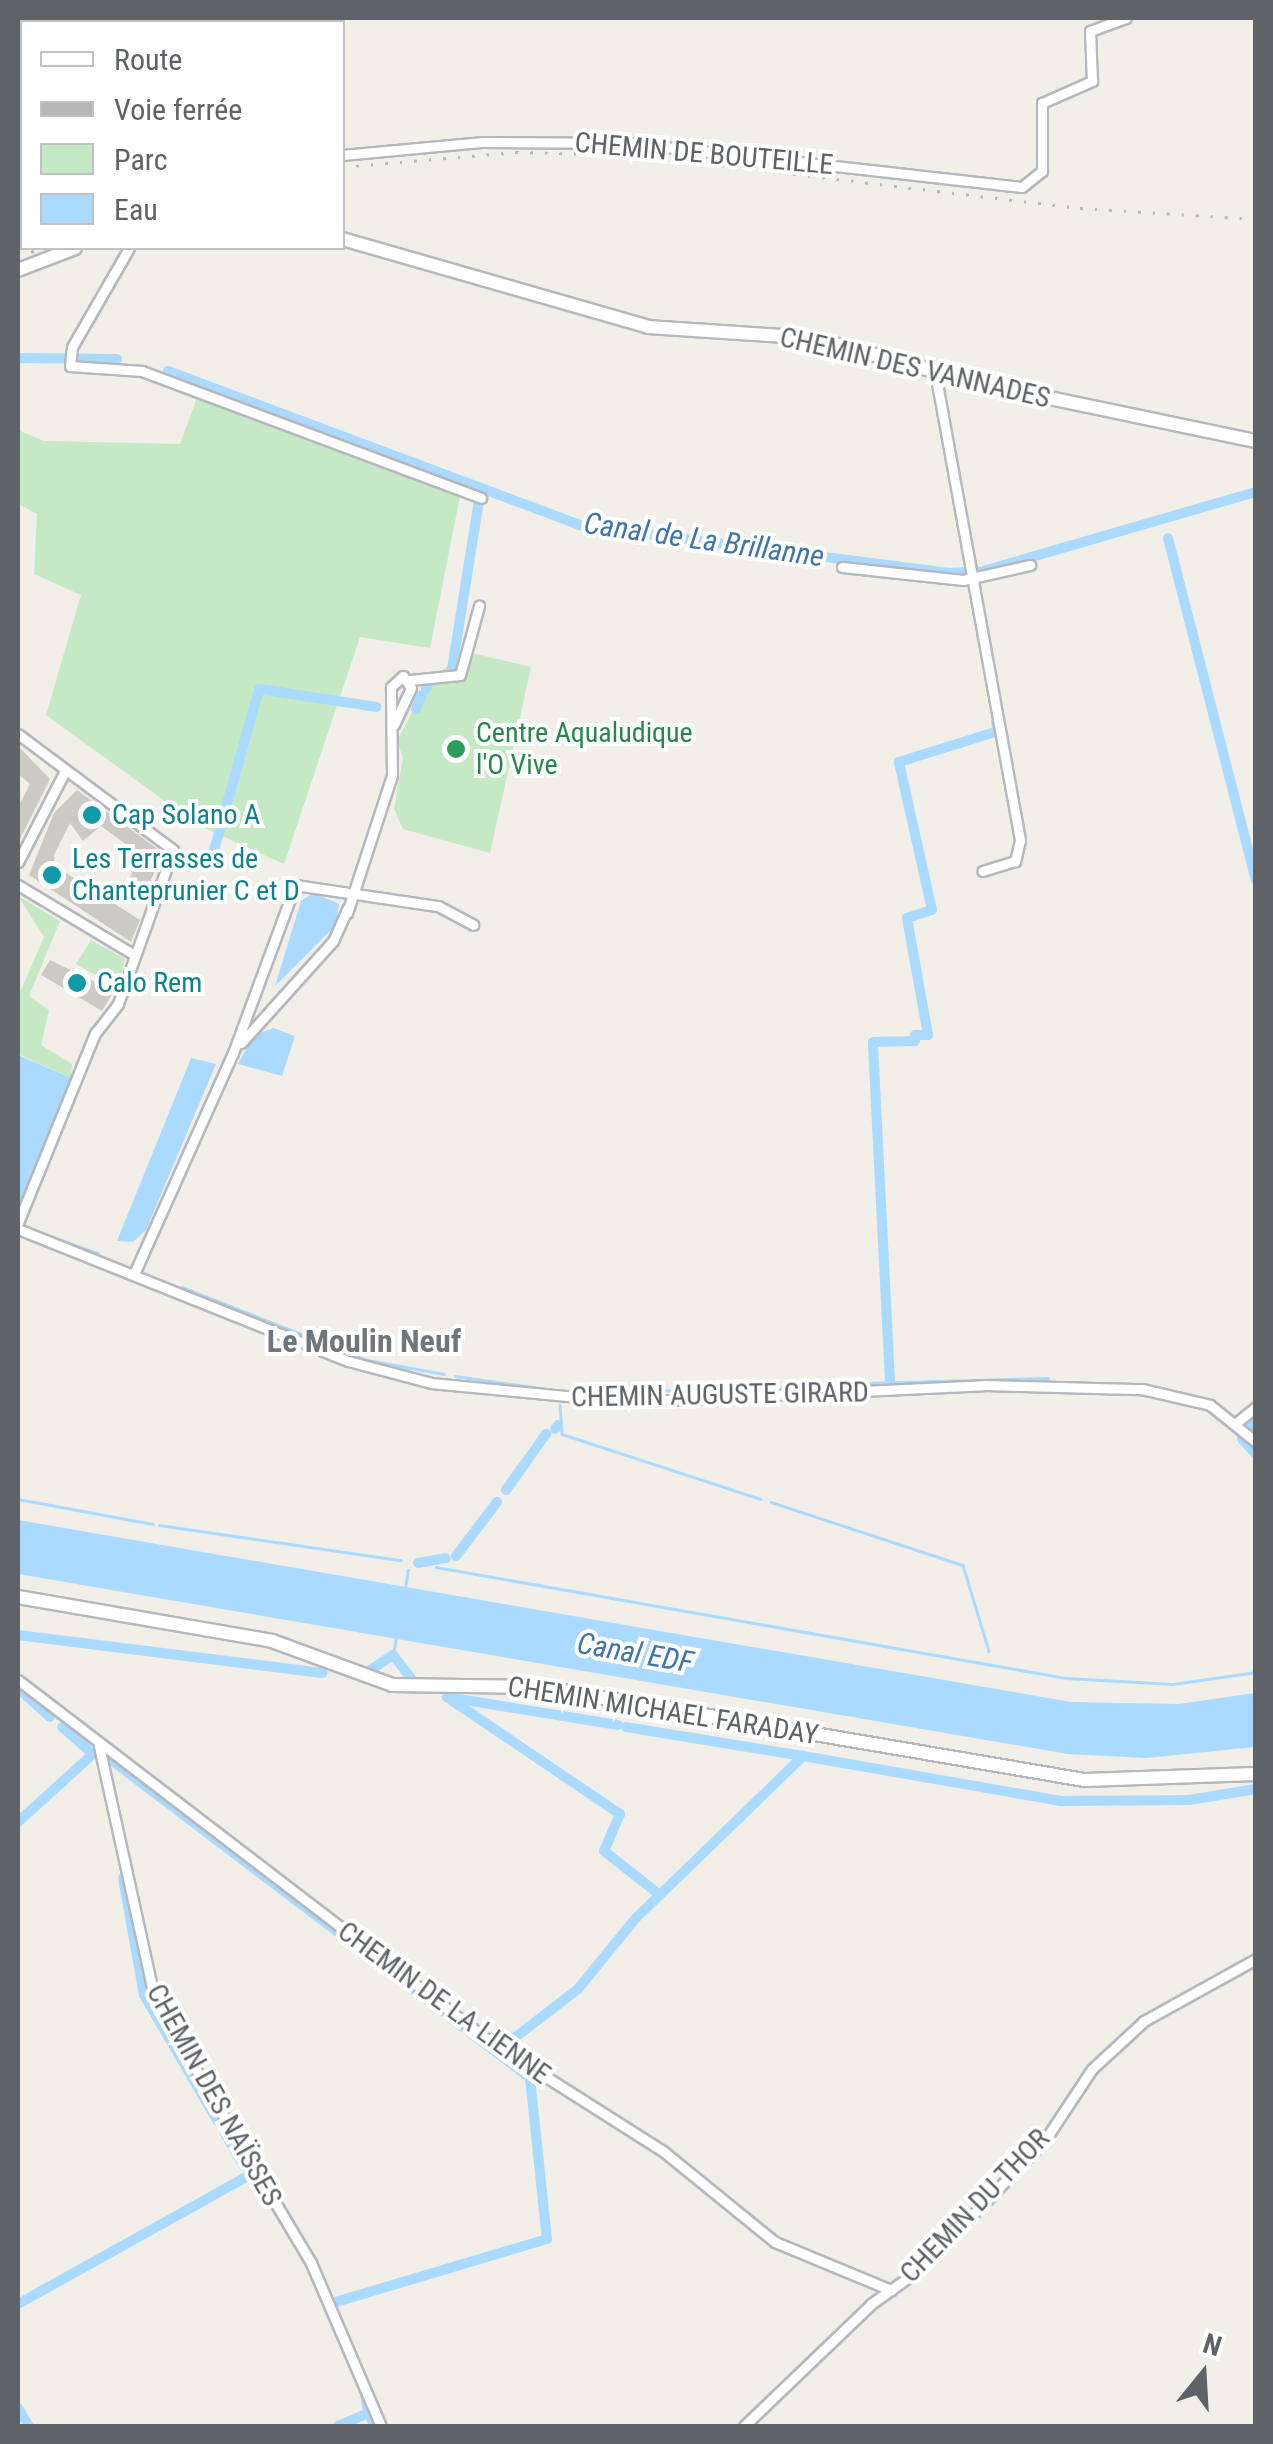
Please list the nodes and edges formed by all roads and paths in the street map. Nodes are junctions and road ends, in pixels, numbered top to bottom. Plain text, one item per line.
1 (1126, 18) edge
2 (345, 155) edge
3 (345, 240) edge
4 (71, 250) edge
5 (127, 250) edge
6 (18, 270) edge
7 (936, 372) junction
8 (1256, 441) edge
9 (482, 498) dead end
10 (1030, 566) dead end
11 (842, 567) dead end
12 (975, 579) junction
13 (479, 606) dead end
14 (410, 680) junction
15 (394, 724) junction
16 (18, 734) edge
17 (64, 773) junction
18 (18, 862) edge
19 (983, 871) dead end
20 (18, 884) edge
21 (332, 889) junction
22 (353, 891) junction
23 (348, 913) junction
24 (473, 924) dead end
25 (133, 954) junction
26 (261, 978) junction
27 (282, 995) junction
28 (234, 1053) junction
29 (18, 1226) edge
30 (134, 1274) junction
31 (1256, 1407) edge
32 (1236, 1423) junction
33 (1256, 1442) edge
34 (18, 1597) edge
35 (18, 1680) edge
36 (98, 1746) junction
37 (1256, 1774) edge
38 (1256, 1960) edge
39 (891, 2290) junction
40 (382, 2426) edge
41 (744, 2426) edge

1 - 2 street, CHEMIN DE BOUTEILLE
3 - 7 main road, CHEMIN DES VANNADES
4 - 6 main road
5 - 9 street
7 - 8 main road, CHEMIN DES VANNADES
7 - 12 street
10 - 12 street
11 - 12 street
12 - 19 street
13 - 14 street
14 - 15 street
14 - 15 street
15 - 22 street
16 - 17 street
17 - 18 street
17 - 25 street
20 - 25 street
21 - 22 street
21 - 23 street
21 - 26 street
22 - 23 street
22 - 24 street
23 - 27 street
25 - 29 street
26 - 27 street
26 - 28 street
27 - 28 street
28 - 30 street
29 - 30 street, CHEMIN AUGUSTE GIRARD
30 - 32 street, CHEMIN AUGUSTE GIRARD
31 - 32 street
32 - 33 street, CHEMIN AUGUSTE GIRARD
34 - 37 main road, CHEMIN MICHAEL FARADAY
35 - 36 street, CHEMIN DE LA LIENNE
36 - 39 street, CHEMIN DE LA LIENNE
36 - 40 street, CHEMIN DES NAÏSSES
38 - 39 street, CHEMIN DU THOR
39 - 41 street, CHEMIN DU THOR

